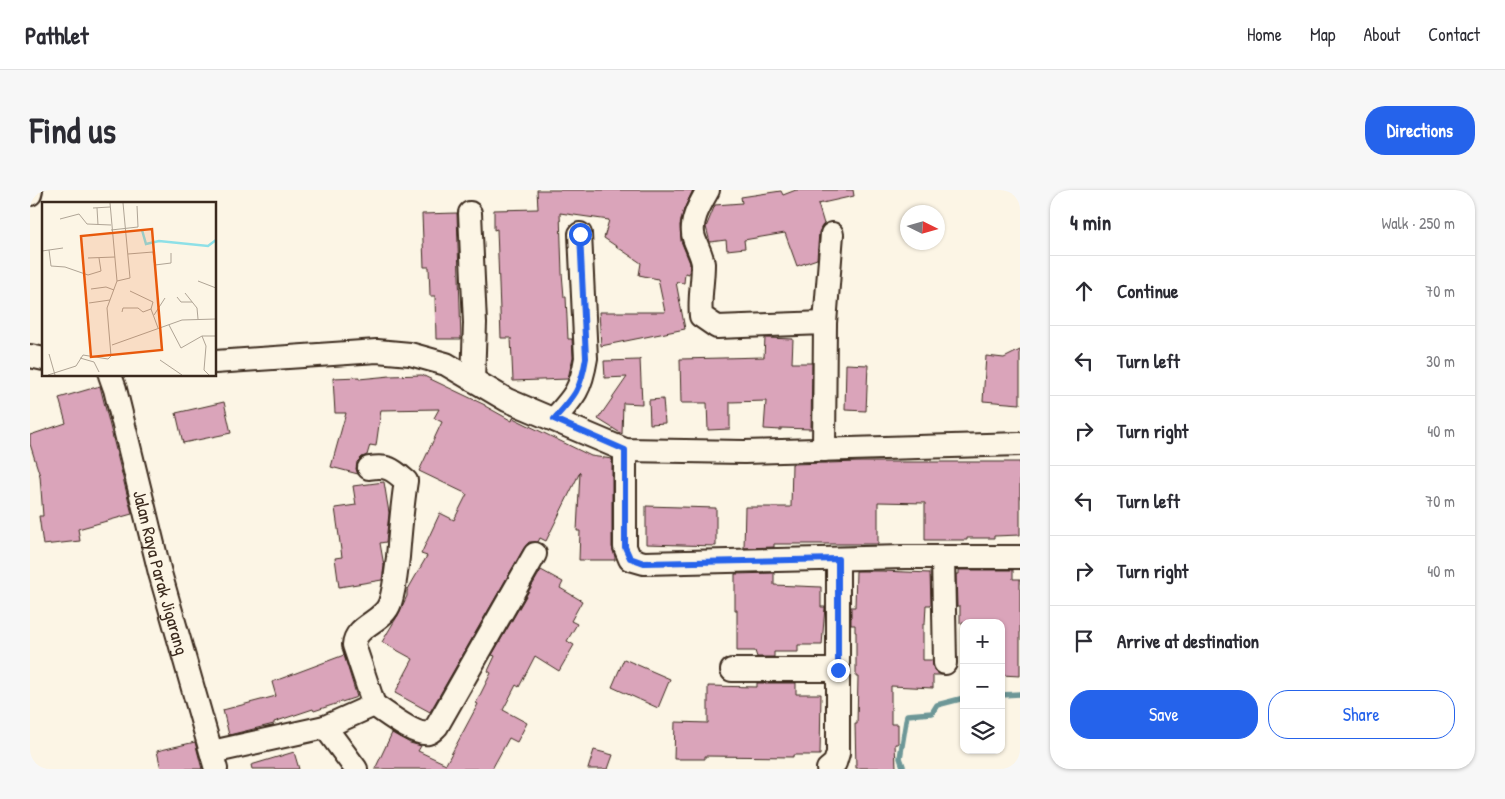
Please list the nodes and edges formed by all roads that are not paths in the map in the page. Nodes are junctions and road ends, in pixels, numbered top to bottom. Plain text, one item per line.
1 (31, 190) edge
2 (708, 190) edge
3 (30, 194) edge
4 (470, 213) dead end
5 (580, 234) dead end
6 (832, 234) dead end
7 (826, 323) junction
8 (216, 362) edge
9 (110, 376) edge
10 (473, 380) junction
11 (554, 419) junction
12 (1020, 444) edge
13 (625, 450) junction
14 (824, 450) junction
15 (369, 468) dead end
16 (536, 554) dead end
17 (1020, 556) edge
18 (943, 557) junction
19 (838, 559) junction
20 (945, 663) dead end
21 (732, 670) dead end
22 (838, 670) junction
23 (374, 705) junction
24 (325, 728) junction
25 (214, 760) edge
26 (356, 769) edge
27 (828, 769) edge

1 - 3 street
2 - 7 street
4 - 10 street
5 - 11 street
6 - 7 street
7 - 14 street
8 - 10 street
9 - 25 street, Jalan Raya Parak Jigarang
10 - 11 street
11 - 13 street
12 - 14 street
13 - 14 street
13 - 19 street
15 - 23 street
16 - 23 street
17 - 18 street
18 - 19 street
18 - 20 street
19 - 22 street
21 - 22 street
22 - 27 street
23 - 24 street
24 - 25 street
24 - 26 street

